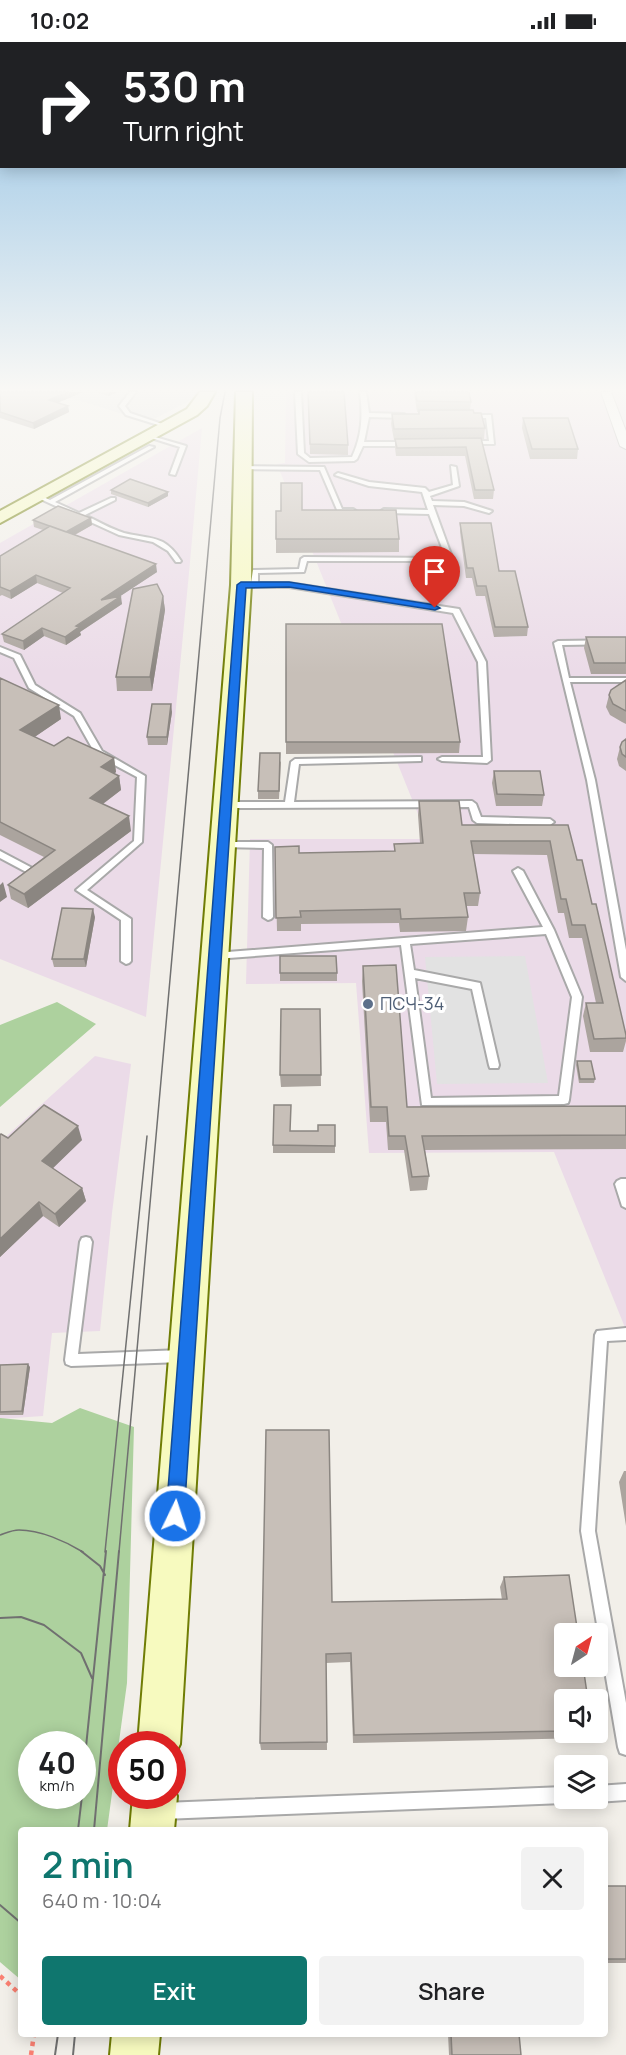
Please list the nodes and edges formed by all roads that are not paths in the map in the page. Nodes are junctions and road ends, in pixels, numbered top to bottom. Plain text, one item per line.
1 (69, 486) edge
2 (244, 486) edge
3 (330, 486) edge
4 (387, 486) edge
5 (456, 486) edge
6 (45, 499) junction
7 (113, 499) dead end
8 (428, 499) junction
9 (363, 511) edge
10 (374, 511) edge
11 (489, 511) dead end
12 (432, 512) junction
13 (80, 515) junction
14 (0, 518) edge
15 (178, 561) dead end
16 (248, 585) junction
17 (626, 642) edge
18 (0, 649) edge
19 (566, 680) junction
20 (626, 680) edge
21 (418, 759) dead end
22 (442, 759) dead end
23 (289, 804) junction
24 (226, 805) junction
25 (550, 822) edge
26 (223, 845) junction
27 (0, 854) edge
28 (33, 872) edge
29 (518, 872) dead end
30 (268, 917) dead end
31 (549, 930) junction
32 (405, 942) junction
33 (215, 956) junction
34 (126, 961) dead end
35 (409, 973) junction
36 (626, 977) edge
37 (494, 1065) dead end
38 (626, 1184) edge
39 (626, 1203) edge
40 (86, 1242) dead end
41 (626, 1334) edge
42 (186, 1355) junction
43 (160, 1731) edge
44 (626, 1748) edge
45 (626, 1792) edge
46 (608, 1793) edge
47 (554, 1795) edge
48 (154, 1812) edge
49 (136, 2037) edge
50 (134, 2055) edge

1 - 6 main road
2 - 16 main road
3 - 9 lane
4 - 8 lane
5 - 8 lane
6 - 13 lane
6 - 14 main road
7 - 13 lane
8 - 11 lane
8 - 12 lane
10 - 12 lane
12 - 16 lane
13 - 15 lane
16 - 22 lane
16 - 24 main road
17 - 19 lane
18 - 34 lane
19 - 20 lane
19 - 36 lane
21 - 23 lane
23 - 24 lane
23 - 25 lane
24 - 26 main road
26 - 30 lane
26 - 33 main road
27 - 28 lane
29 - 31 lane
31 - 32 lane
31 - 35 lane
32 - 33 lane
32 - 35 lane
33 - 42 main road
35 - 37 lane
38 - 39 lane
40 - 42 lane
41 - 44 lane
42 - 43 main road
45 - 46 lane
47 - 48 lane
49 - 50 main road

